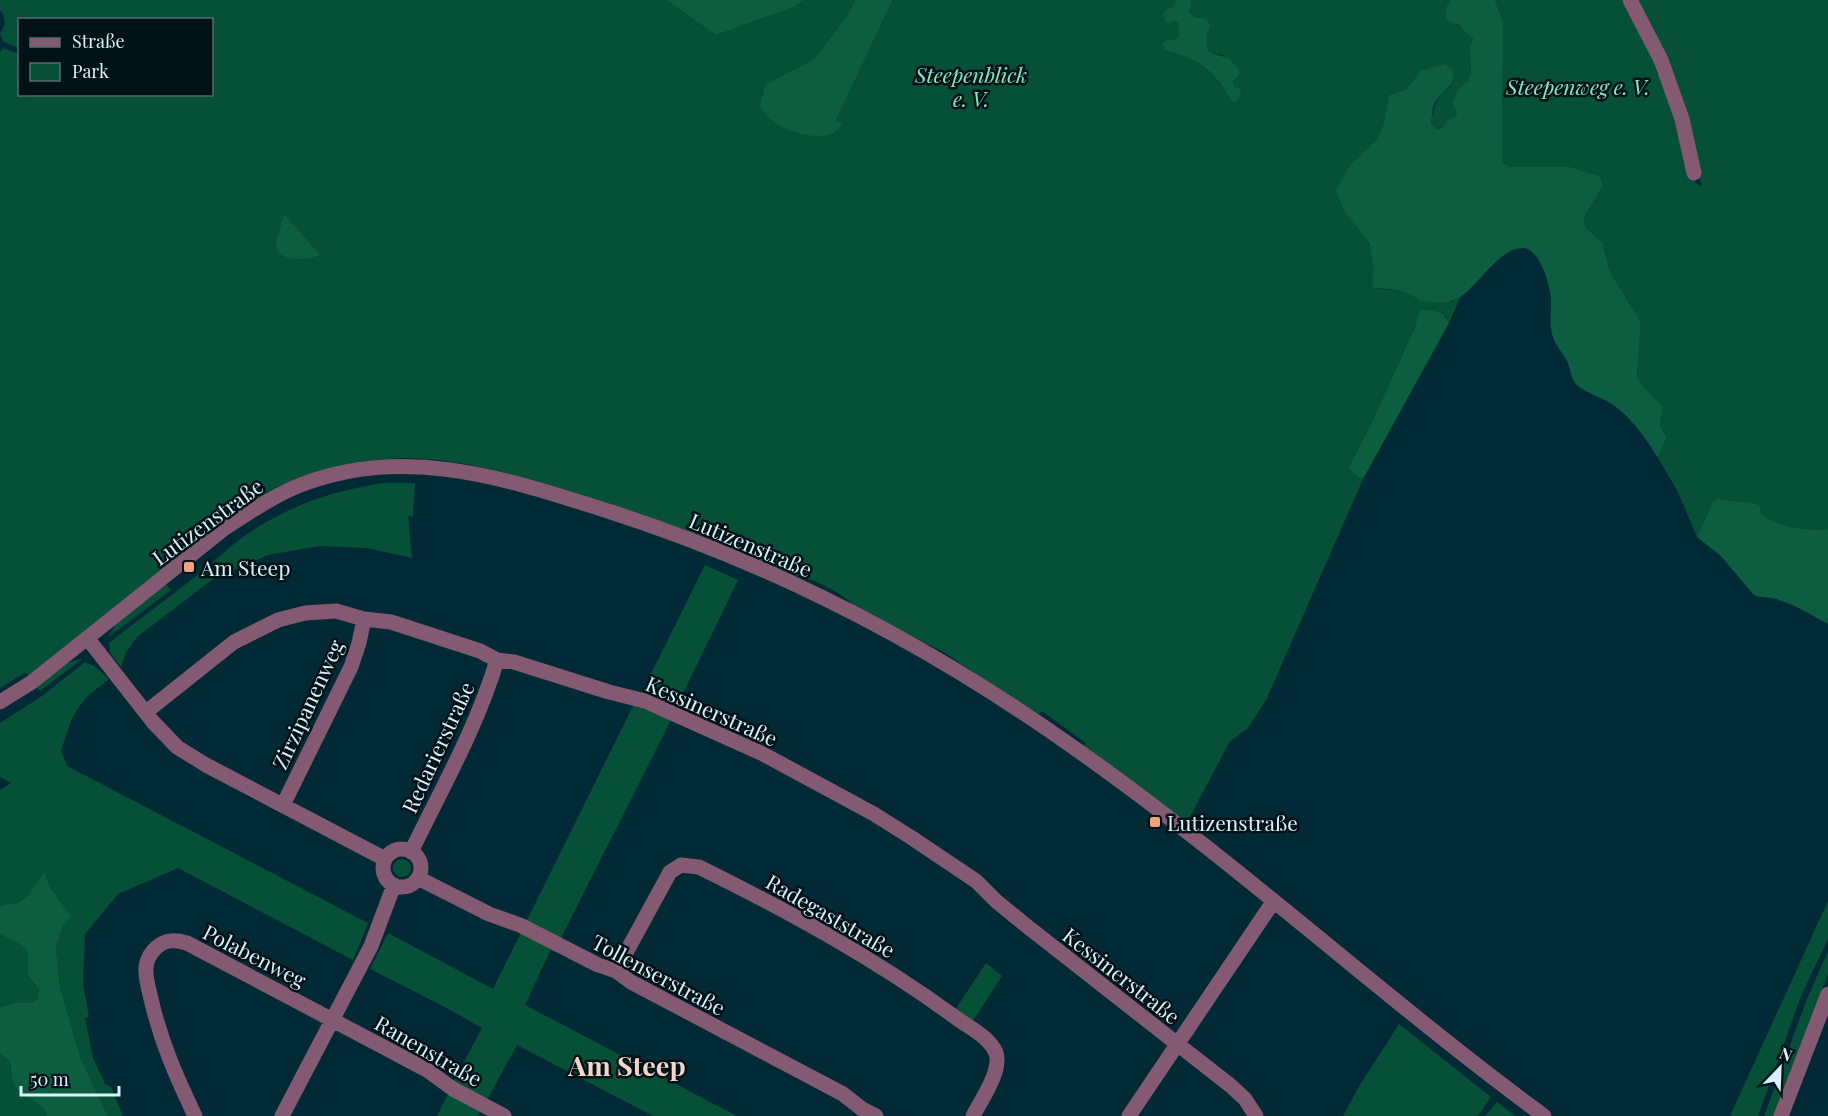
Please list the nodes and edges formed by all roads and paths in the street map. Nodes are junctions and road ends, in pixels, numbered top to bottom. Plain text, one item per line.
1 (1630, 0) edge
2 (1694, 173) dead end
3 (364, 618) junction
4 (88, 639) junction
5 (497, 660) junction
6 (0, 702) edge
7 (146, 712) junction
8 (283, 805) junction
9 (411, 852) junction
10 (385, 859) junction
11 (418, 878) junction
12 (394, 885) junction
13 (1273, 902) junction
14 (616, 971) junction
15 (1828, 994) edge
16 (333, 1020) junction
17 (1177, 1045) junction
18 (195, 1116) edge
19 (282, 1116) edge
20 (504, 1116) edge
21 (876, 1116) edge
22 (973, 1116) edge
23 (1130, 1116) edge
24 (1256, 1116) edge
25 (1544, 1116) edge
26 (1781, 1116) edge

1 - 2 street
3 - 5 street, Kessinerstraße
3 - 7 street, Kessinerstraße
3 - 8 street, Zirzipanenweg
4 - 6 street, Lutizenstraße
4 - 7 street
4 - 13 street, Lutizenstraße
5 - 9 street, Redarierstraße
5 - 17 street, Kessinerstraße
7 - 8 street
8 - 10 street
9 - 10 street
9 - 11 street
10 - 12 street
11 - 12 street
11 - 14 street, Tollenserstraße
12 - 16 street
13 - 17 street
13 - 25 street, Lutizenstraße
14 - 21 street, Tollenserstraße
14 - 22 street, Radegaststraße
15 - 26 street
16 - 18 street, Polabenweg
16 - 19 street
16 - 20 street, Ranenstraße
17 - 23 street
17 - 24 street, Kessinerstraße

